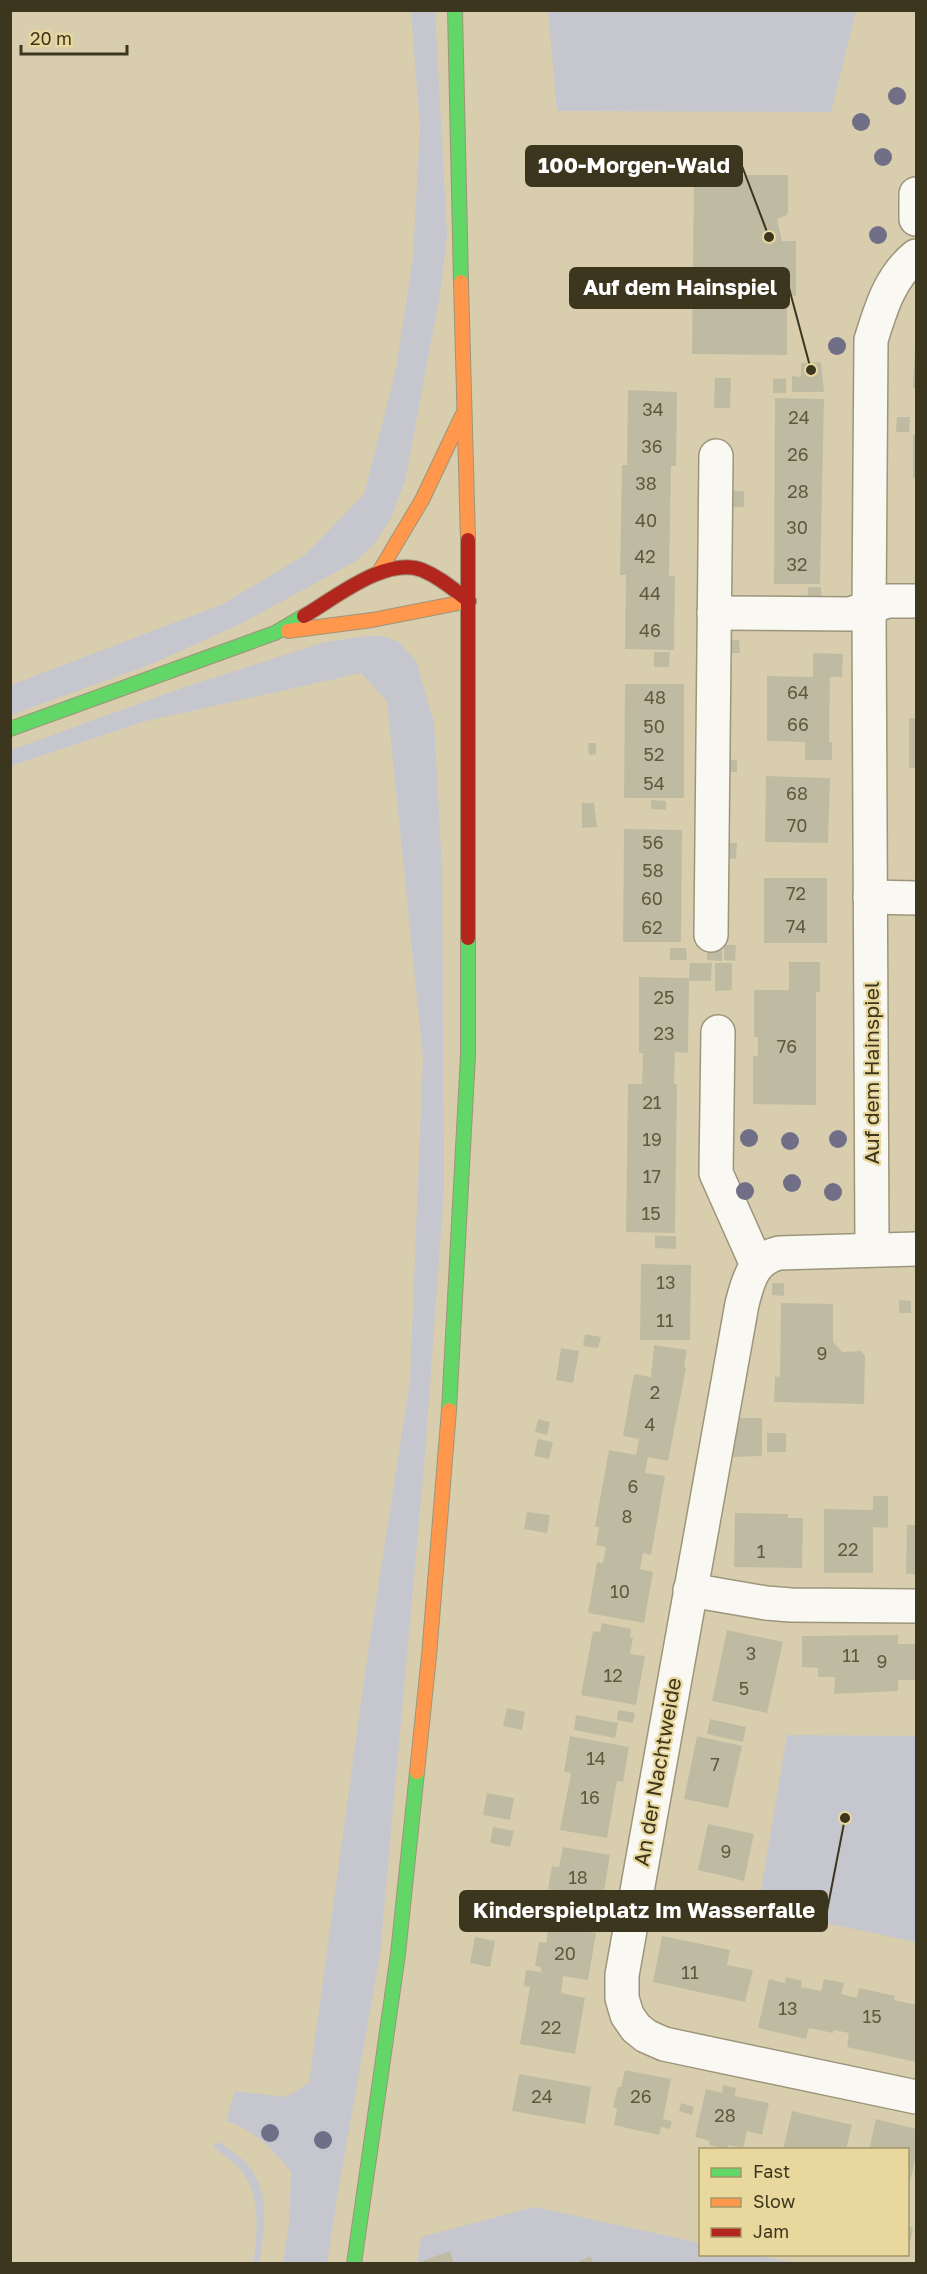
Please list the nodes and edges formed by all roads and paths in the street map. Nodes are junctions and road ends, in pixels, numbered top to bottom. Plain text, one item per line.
1 (455, 10) edge
2 (916, 194) edge
3 (916, 219) edge
4 (916, 256) edge
5 (465, 409) junction
6 (716, 456) dead end
7 (379, 572) junction
8 (469, 601) junction
9 (916, 601) edge
10 (869, 609) junction
11 (714, 613) junction
12 (275, 633) junction
13 (10, 729) edge
14 (870, 897) junction
15 (916, 898) edge
16 (711, 935) dead end
17 (718, 1032) dead end
18 (872, 1249) junction
19 (916, 1249) edge
20 (757, 1265) junction
21 (690, 1590) junction
22 (916, 1606) edge
23 (916, 2097) edge
24 (354, 2264) edge

1 - 5 main road
2 - 3 street
4 - 10 street, Auf dem Hainspiel
5 - 7 main road
5 - 8 main road
6 - 11 street
7 - 8 main road
7 - 12 main road
8 - 12 main road
8 - 24 main road
9 - 10 street
10 - 11 street
10 - 14 street, Auf dem Hainspiel
11 - 16 street
12 - 13 main road
14 - 15 street
14 - 18 street, Auf dem Hainspiel
17 - 20 street
18 - 19 street
18 - 20 street
20 - 21 street, An der Nachtweide
21 - 22 street
21 - 23 street, An der Nachtweide

